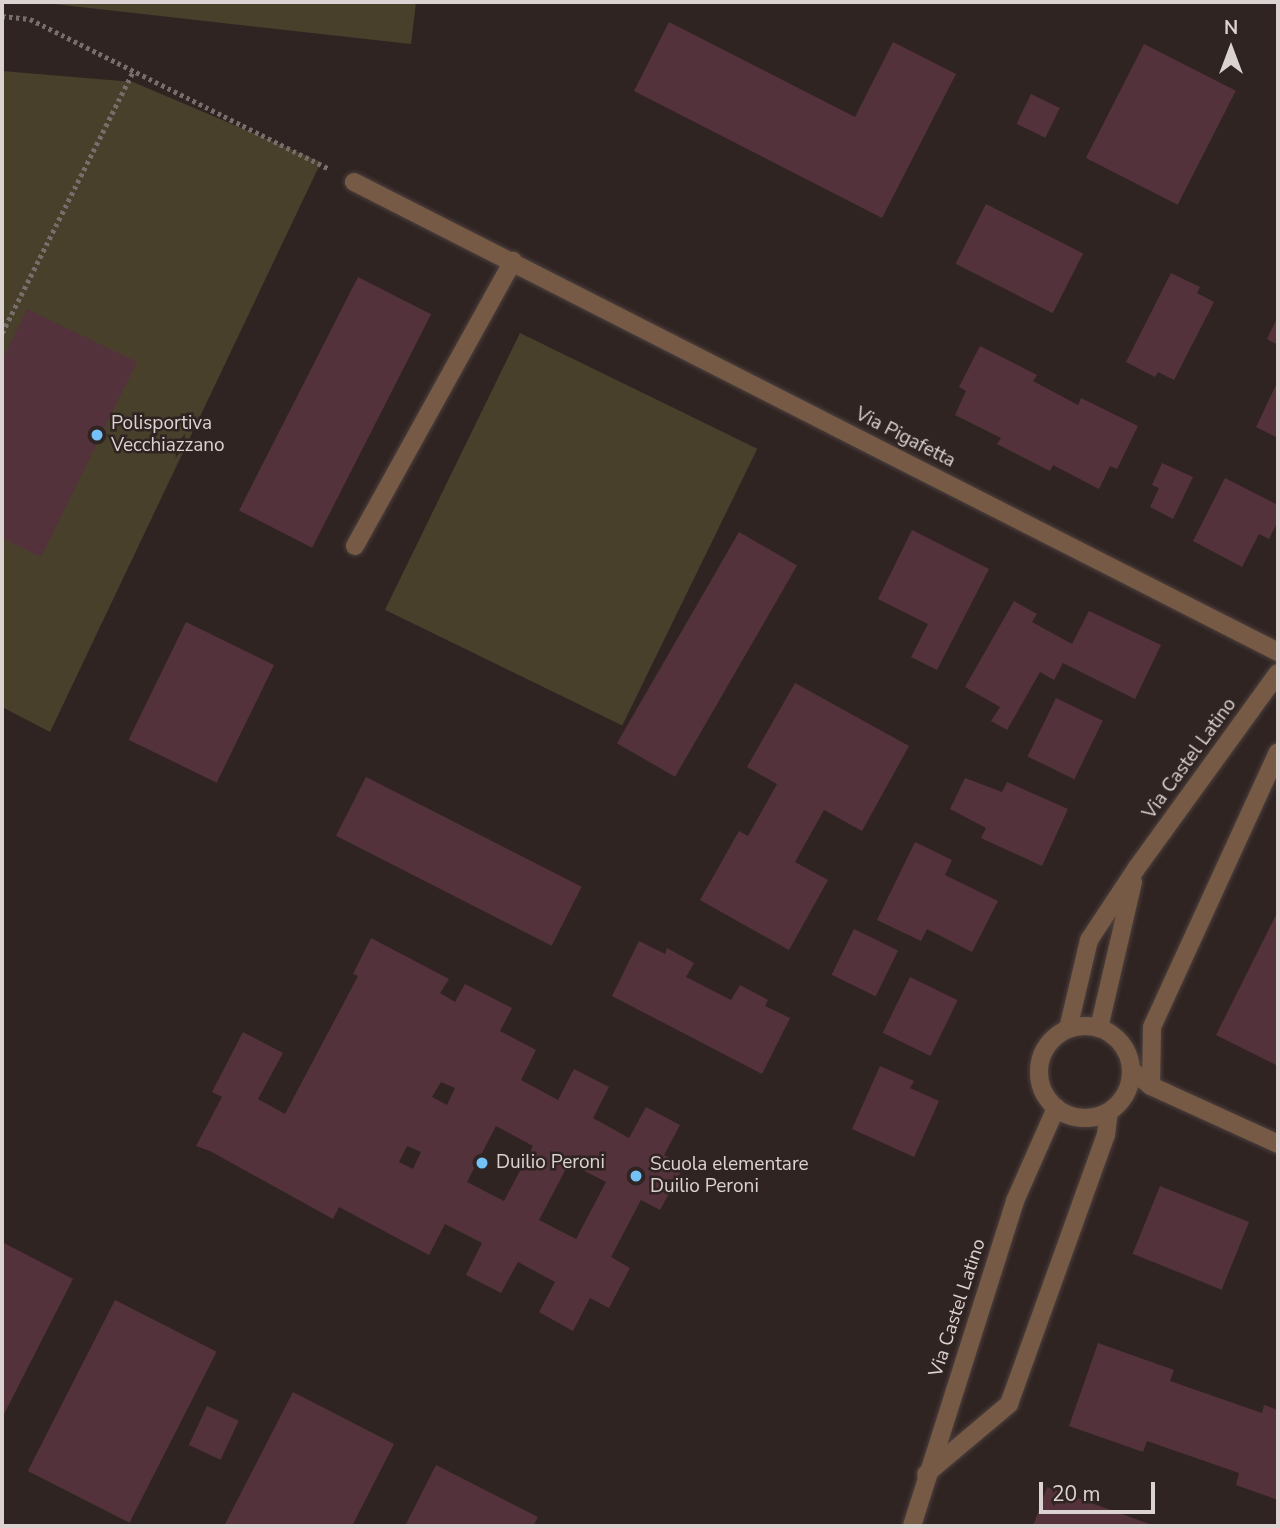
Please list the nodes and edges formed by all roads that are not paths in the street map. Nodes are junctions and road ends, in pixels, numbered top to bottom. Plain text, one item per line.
1 (354, 182) road end
2 (513, 261) junction
3 (355, 547) dead end
4 (1278, 652) edge
5 (1278, 673) edge
6 (1278, 752) edge
7 (1136, 869) junction
8 (1099, 1028) junction
9 (1068, 1029) junction
10 (1131, 1070) junction
11 (1151, 1086) junction
12 (1056, 1108) junction
13 (1109, 1112) junction
14 (1278, 1144) edge
15 (926, 1474) junction
16 (912, 1526) edge

1 - 2 street, Via Pigafetta
2 - 3 street
2 - 4 street, Via Pigafetta
5 - 7 street, Via Castel Latino
6 - 11 street
7 - 8 street, Via Castel Latino
7 - 9 street, Via Castel Latino
8 - 9 street
8 - 10 street
9 - 12 street
10 - 11 street
10 - 13 street
11 - 14 street
12 - 13 street
12 - 15 street, Via Castel Latino
13 - 15 street
15 - 16 street, Via Castel Latino

